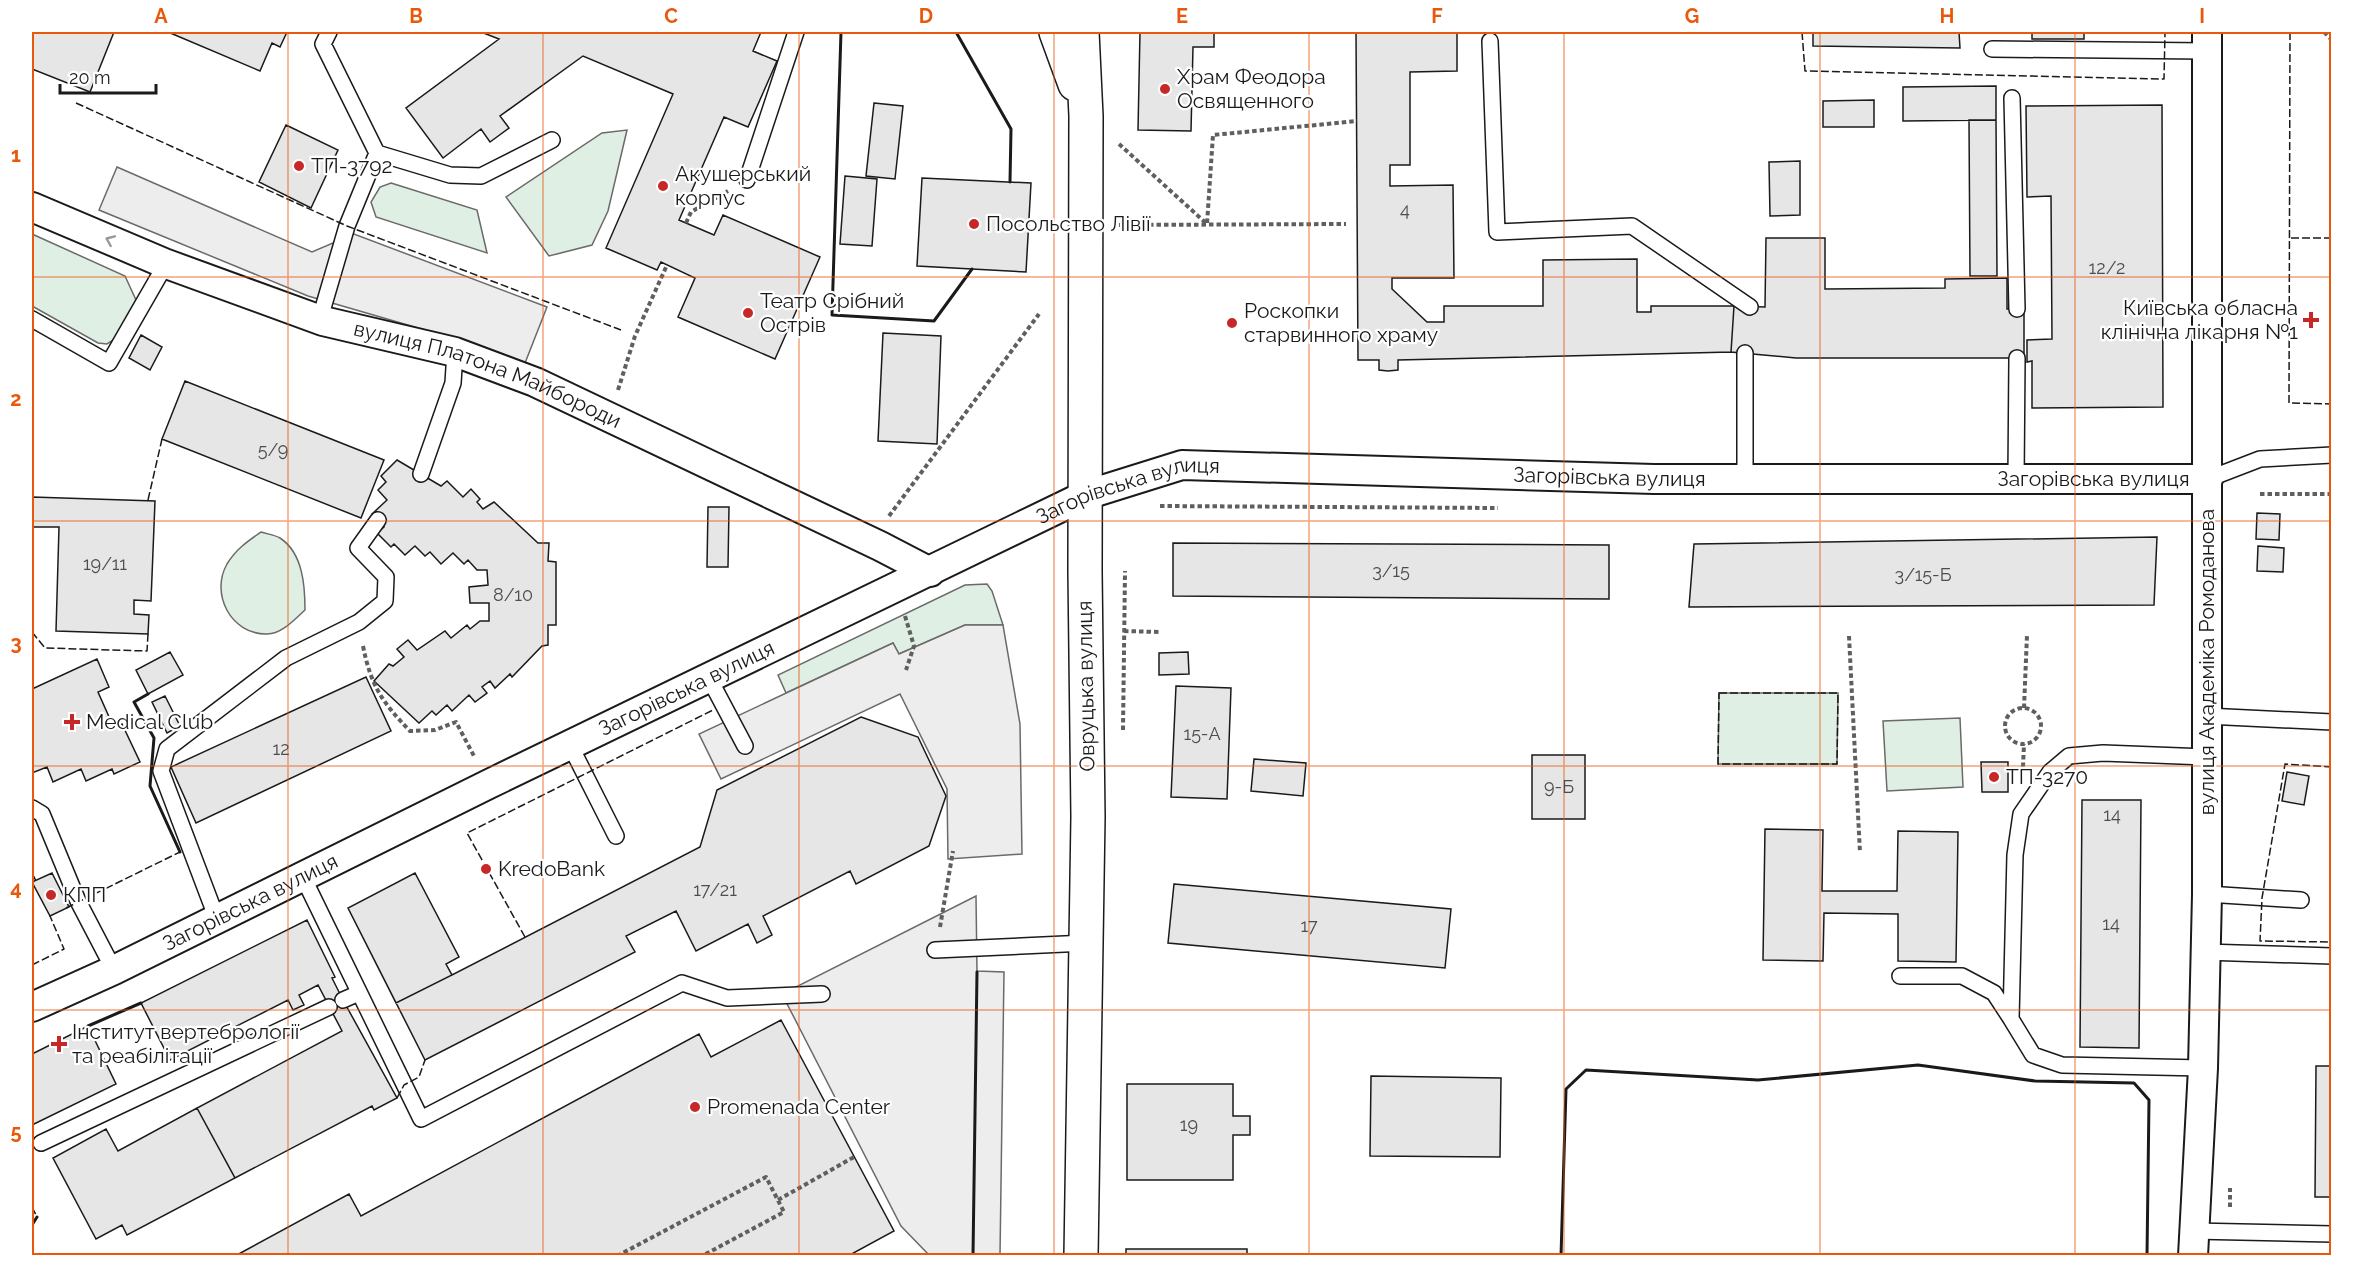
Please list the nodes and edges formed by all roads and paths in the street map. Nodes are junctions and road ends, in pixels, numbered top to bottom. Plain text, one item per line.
1 (328, 32) edge
2 (796, 32) edge
3 (1056, 32) edge
4 (1082, 32) edge
5 (2324, 32) edge
6 (2331, 40) edge
7 (1490, 41) dead end
8 (2206, 41) edge
9 (1992, 49) dead end
10 (2012, 98) dead end
11 (1086, 116) junction
12 (1357, 121) dead end
13 (552, 140) dead end
14 (1118, 143) dead end
15 (377, 153) junction
16 (747, 180) joint
17 (32, 207) edge
18 (686, 223) dead end
19 (1207, 224) junction
20 (1346, 224) dead end
21 (1118, 225) dead end
22 (164, 263) junction
23 (667, 265) dead end
24 (1750, 307) dead end
25 (2017, 309) dead end
26 (1039, 314) dead end
27 (32, 319) edge
28 (323, 321) junction
29 (455, 352) junction
30 (1746, 353) dead end
31 (2017, 358) dead end
32 (609, 417) junction
33 (2331, 455) edge
34 (421, 474) dead end
35 (1745, 477) junction
36 (2016, 479) junction
37 (2208, 479) junction
38 (2260, 494) dead end
39 (2331, 494) edge
40 (1086, 495) junction
41 (887, 518) dead end
42 (378, 520) dead end
43 (930, 572) junction
44 (902, 607) dead end
45 (359, 622) junction
46 (1124, 631) dead end
47 (1160, 632) dead end
48 (2027, 635) dead end
49 (1849, 636) dead end
50 (906, 670) dead end
51 (710, 678) junction
52 (2024, 708) junction
53 (2206, 716) junction
54 (2331, 722) edge
55 (570, 745) junction
56 (745, 746) dead end
57 (2206, 757) junction
58 (477, 762) dead end
59 (32, 808) edge
60 (616, 836) dead end
61 (953, 851) dead end
62 (1860, 853) dead end
63 (303, 877) junction
64 (2207, 894) junction
65 (2301, 900) dead end
66 (217, 919) junction
67 (1086, 943) junction
68 (936, 950) joint
69 (2204, 952) junction
70 (2331, 956) edge
71 (114, 970) junction
72 (1900, 976) dead end
73 (359, 993) junction
74 (822, 993) dead end
75 (32, 1007) edge
76 (2012, 1019) junction
77 (2203, 1068) junction
78 (41, 1143) dead end
79 (854, 1157) dead end
80 (778, 1200) junction
81 (2331, 1234) edge
82 (2193, 1243) edge
83 (703, 1255) edge
84 (617, 1256) edge
85 (1081, 1256) edge

1 - 15 lane
2 - 16 lane
3 - 11 street, Овруцька вулиця
4 - 11 street, Овруцька вулиця
5 - 6 path
7 - 24 lane
8 - 9 lane
8 - 37 street, вулиця Академіка Ромоданова
10 - 25 lane
11 - 40 street, Овруцька вулиця
12 - 19 path
13 - 15 lane
14 - 19 path
15 - 28 lane
16 - 18 path
22 -> 17 street, вулиця Платона Майбороди
19 - 20 path
19 - 21 path
22 - 27 lane
22 - 28 street, вулиця Платона Майбороди
23 - 32 path
26 - 41 path
28 - 29 street, вулиця Платона Майбороди
29 - 32 street, вулиця Платона Майбороди
29 - 34 lane
30 - 35 lane
31 - 36 lane
32 - 43 street, вулиця Платона Майбороди
33 - 37 lane, Загорівська вулиця
35 - 36 street, Загорівська вулиця
35 - 40 street, Загорівська вулиця
36 - 37 street, Загорівська вулиця
37 - 53 street, вулиця Академіка Ромоданова
38 - 39 path
40 - 43 street, Загорівська вулиця
40 - 67 street, Овруцька вулиця
42 - 45 lane
43 - 51 street, Загорівська вулиця
44 - 50 path
45 - 58 path
45 - 66 lane
46 - 47 path
48 - 52 path
49 - 62 path
51 - 55 street, Загорівська вулиця
51 - 56 lane
52 - 52 path
53 - 54 lane
53 - 57 street, вулиця Академіка Ромоданова
55 - 60 lane
55 - 63 street, Загорівська вулиця
57 - 64 street, вулиця Академіка Ромоданова
57 - 76 lane
59 - 71 lane
61 - 68 path
63 - 66 street, Загорівська вулиця
63 - 73 lane
64 - 65 lane
64 - 69 street, вулиця Академіка Ромоданова
66 - 71 street, Загорівська вулиця
67 - 68 lane
67 - 85 street, Овруцька вулиця
69 - 70 lane
69 - 77 street, вулиця Академіка Ромоданова
71 - 75 street, Загорівська вулиця
72 - 76 lane
73 - 74 lane
73 - 78 lane
76 - 77 lane
77 - 82 street, вулиця Академіка Ромоданова
79 - 80 path
80 - 83 path
80 - 84 path
81 - 82 lane

